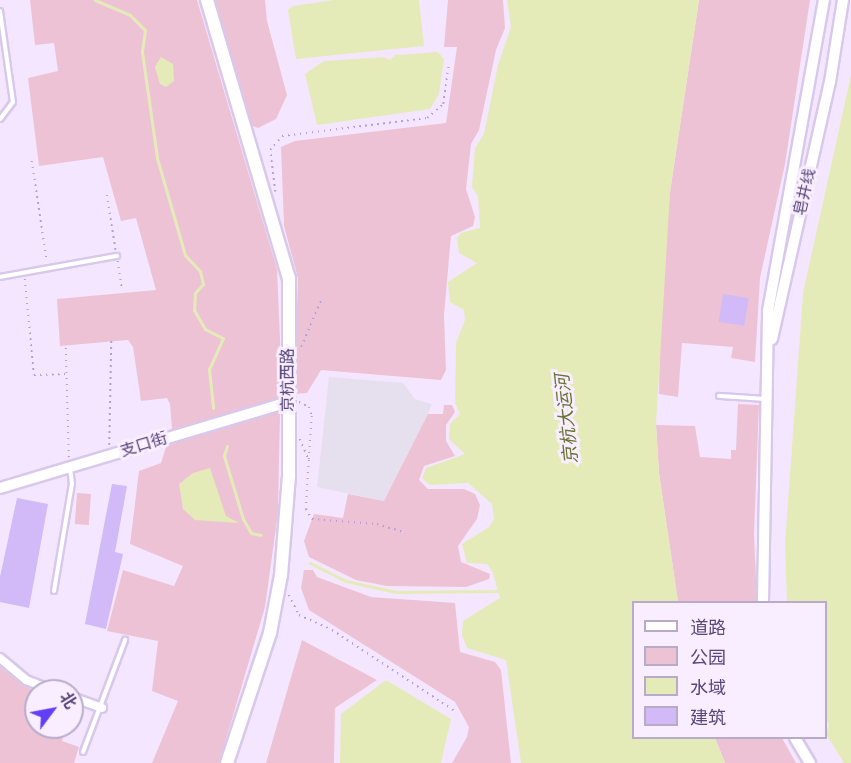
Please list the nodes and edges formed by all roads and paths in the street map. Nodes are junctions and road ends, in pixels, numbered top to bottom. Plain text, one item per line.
1 (207, 0) edge
2 (824, 0) edge
3 (843, 0) edge
4 (0, 11) edge
5 (449, 62) dead end
6 (0, 119) edge
7 (32, 161) dead end
8 (275, 194) dead end
9 (107, 195) dead end
10 (117, 256) junction
11 (48, 268) junction
12 (24, 273) junction
13 (0, 277) edge
14 (122, 288) dead end
15 (321, 300) dead end
16 (111, 341) dead end
17 (66, 348) dead end
18 (298, 354) dead end
19 (65, 374) junction
20 (764, 383) junction
21 (719, 396) dead end
22 (764, 399) junction
23 (288, 402) junction
24 (298, 431) dead end
25 (109, 456) junction
26 (309, 460) junction
27 (70, 468) junction
28 (0, 489) edge
29 (406, 533) dead end
30 (288, 588) dead end
31 (54, 591) dead end
32 (763, 601) edge
33 (125, 640) dead end
34 (0, 658) edge
35 (25, 679) edge
36 (84, 701) edge
37 (102, 708) junction
38 (455, 711) dead end
39 (796, 739) edge
40 (83, 752) dead end
41 (227, 763) edge
42 (810, 763) edge

1 - 23 main road, 京杭西路
2 - 20 street, 皂井线
3 - 20 street, 皂井线
4 - 6 lane
5 - 8 path
7 - 11 path
9 - 10 path
10 - 11 lane
10 - 14 path
11 - 12 lane
12 - 13 lane
12 - 19 path
15 - 18 path
16 - 25 path
17 - 19 path
19 - 27 path
20 - 22 street, 皂井线
21 - 22 lane
22 - 32 street, 皂井线
23 - 25 street, 支口街
23 - 26 path
23 - 41 main road, 京杭西路
24 - 26 path
25 - 27 street, 支口街
26 - 29 path
27 - 28 street, 支口街
27 - 31 lane
30 - 38 path
33 - 37 lane
34 - 35 street
36 - 37 street
37 - 40 lane
39 - 42 street

